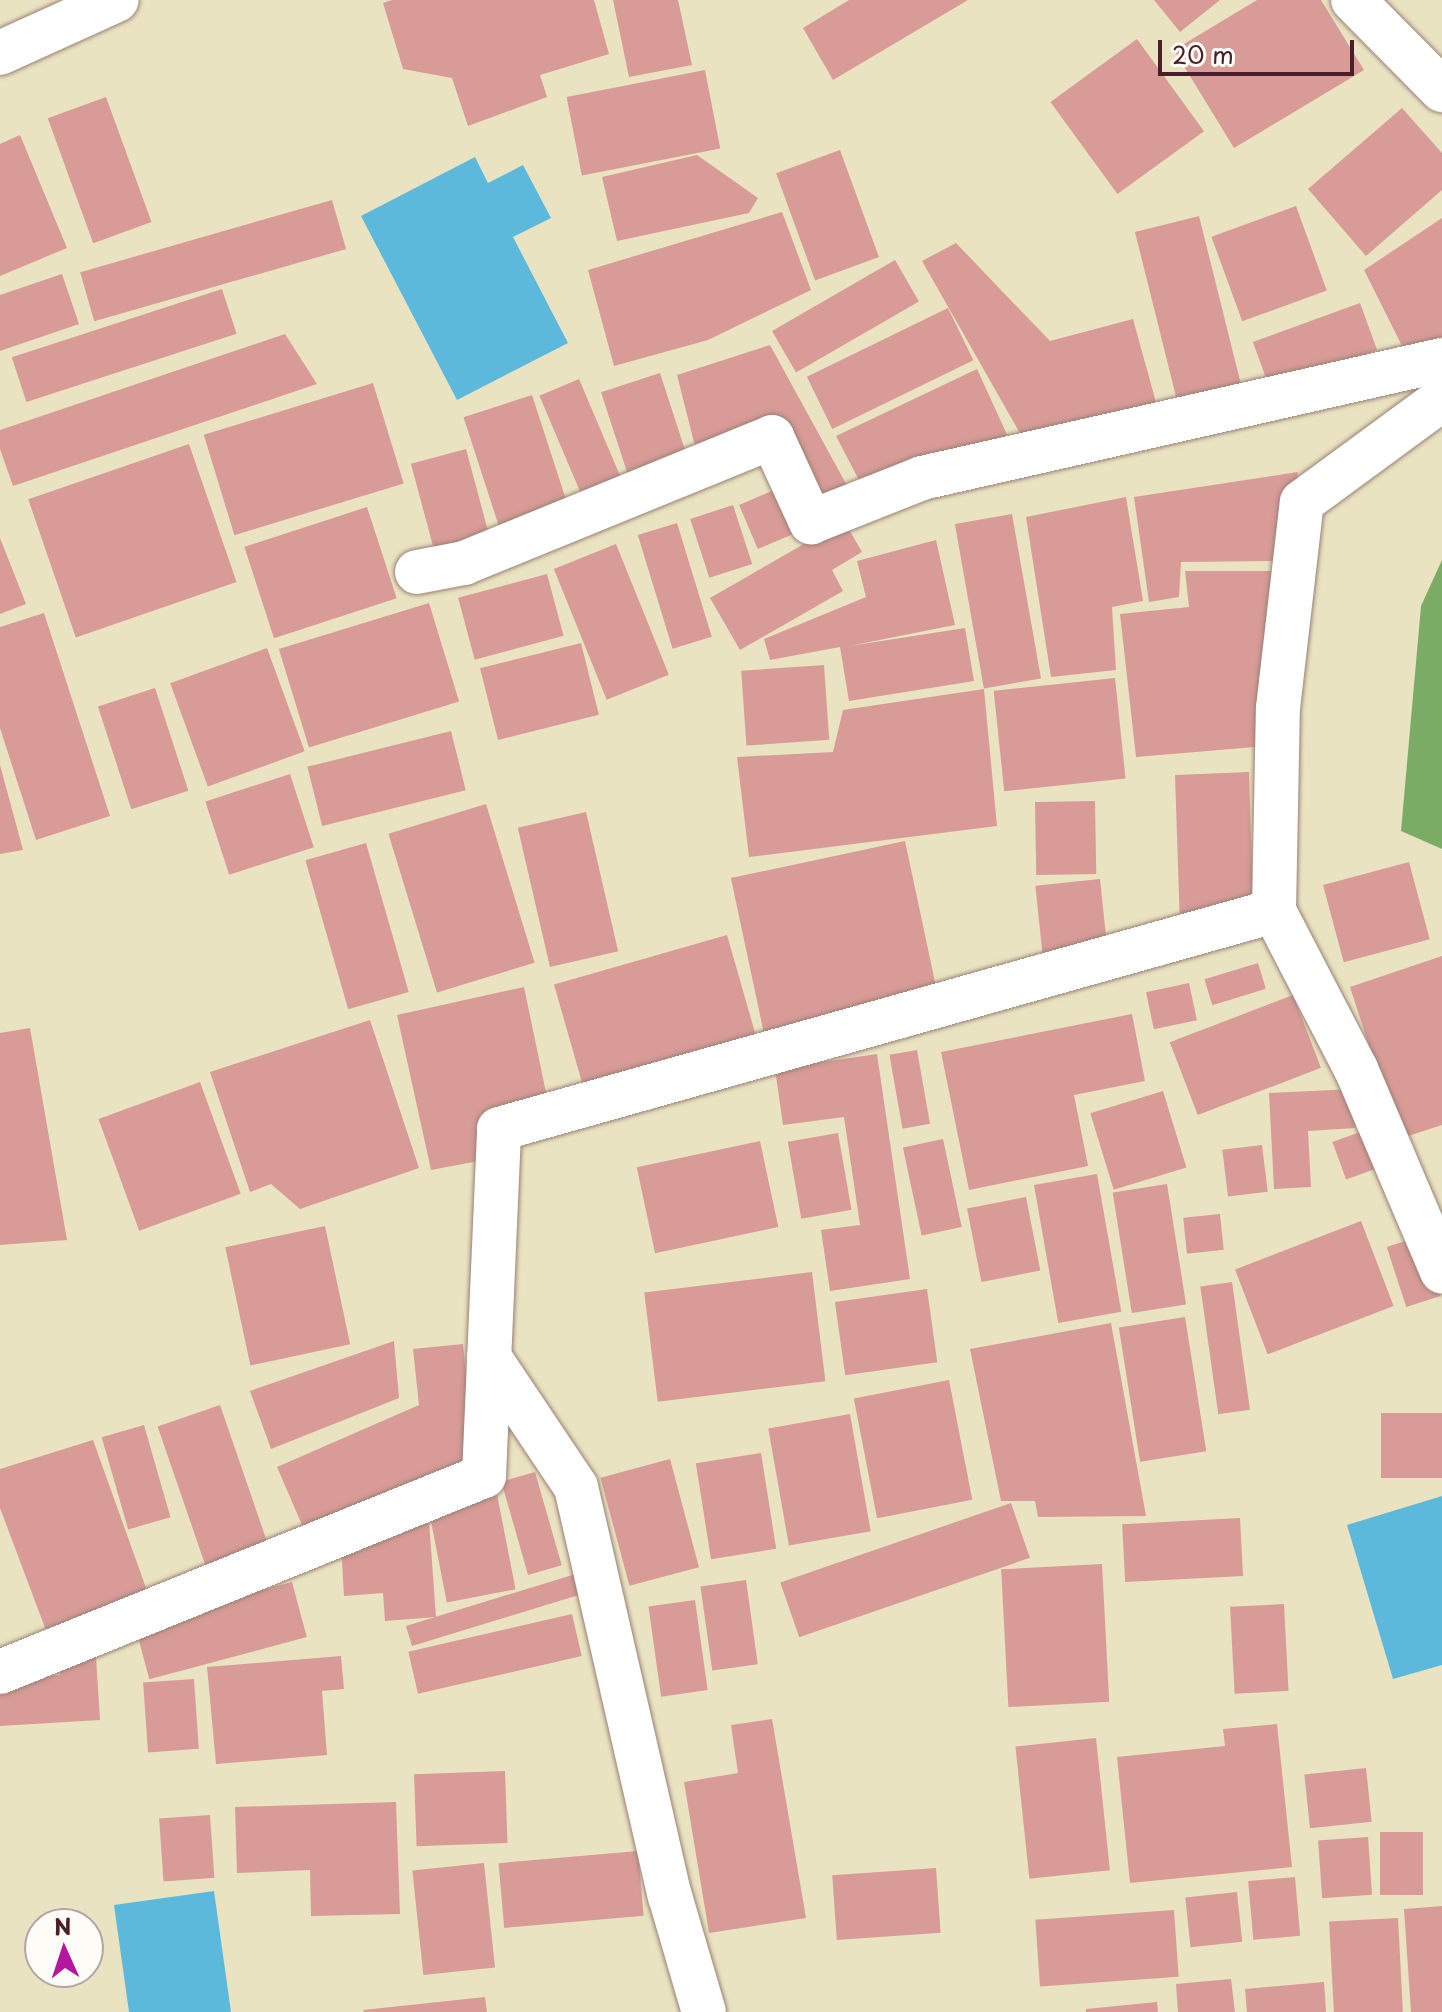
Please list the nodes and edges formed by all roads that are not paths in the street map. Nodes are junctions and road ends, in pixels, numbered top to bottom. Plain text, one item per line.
1 (117, 0) edge
2 (1353, 0) edge
3 (0, 53) edge
4 (1442, 90) edge
5 (1442, 360) edge
6 (1442, 399) edge
7 (417, 572) dead end
8 (1274, 911) junction
9 (1442, 1272) edge
10 (489, 1357) junction
11 (0, 1672) edge
12 (704, 2012) edge

1 - 3 street
2 - 4 street
5 - 7 street
6 - 8 street
8 - 9 street
8 - 10 street
10 - 11 street
10 - 12 street

